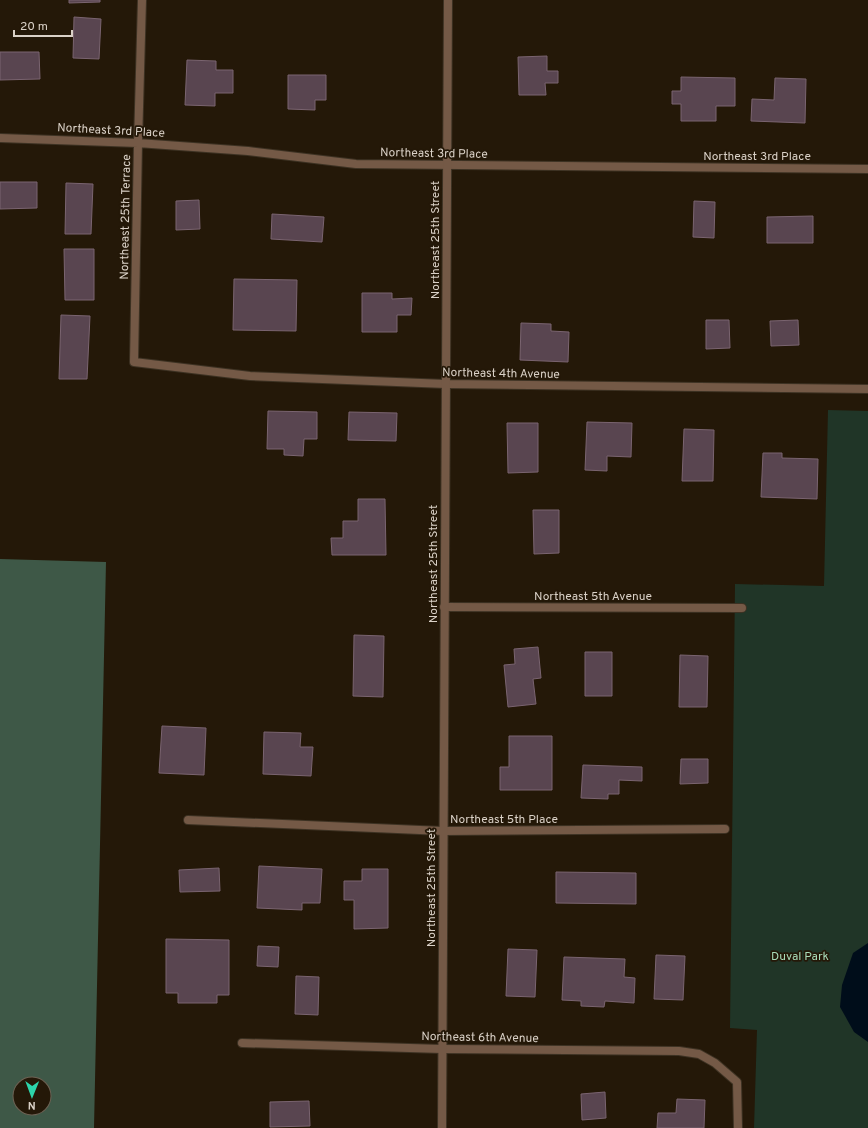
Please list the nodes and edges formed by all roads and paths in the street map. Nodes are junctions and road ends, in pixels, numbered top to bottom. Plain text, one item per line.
1 (142, 0) edge
2 (448, 0) edge
3 (0, 138) edge
4 (138, 143) junction
5 (447, 165) junction
6 (868, 169) edge
7 (134, 362) joint
8 (446, 384) junction
9 (868, 389) edge
10 (444, 607) junction
11 (742, 608) dead end
12 (188, 820) dead end
13 (725, 829) dead end
14 (443, 831) junction
15 (242, 1042) dead end
16 (442, 1049) junction
17 (442, 1128) edge
18 (738, 1128) edge

1 - 4 street, Northeast 25th Terrace
2 - 5 street, Northeast 25th Street
3 - 4 street, Northeast 3rd Place
4 - 5 street, Northeast 3rd Place
4 - 7 street, Northeast 25th Terrace
5 - 6 street, Northeast 3rd Place
5 - 8 street, Northeast 25th Street
7 - 8 street, Northeast 4th Avenue
8 - 9 street, Northeast 4th Avenue
8 - 10 street, Northeast 25th Street
10 - 11 street, Northeast 5th Avenue
10 - 14 street, Northeast 25th Street
12 - 14 street, Northeast 5th Place
13 - 14 street, Northeast 5th Place
14 - 16 street, Northeast 25th Street
15 - 16 street, Northeast 6th Avenue
16 - 17 street, Northeast 25th Street
16 - 18 street, Northeast 6th Avenue

